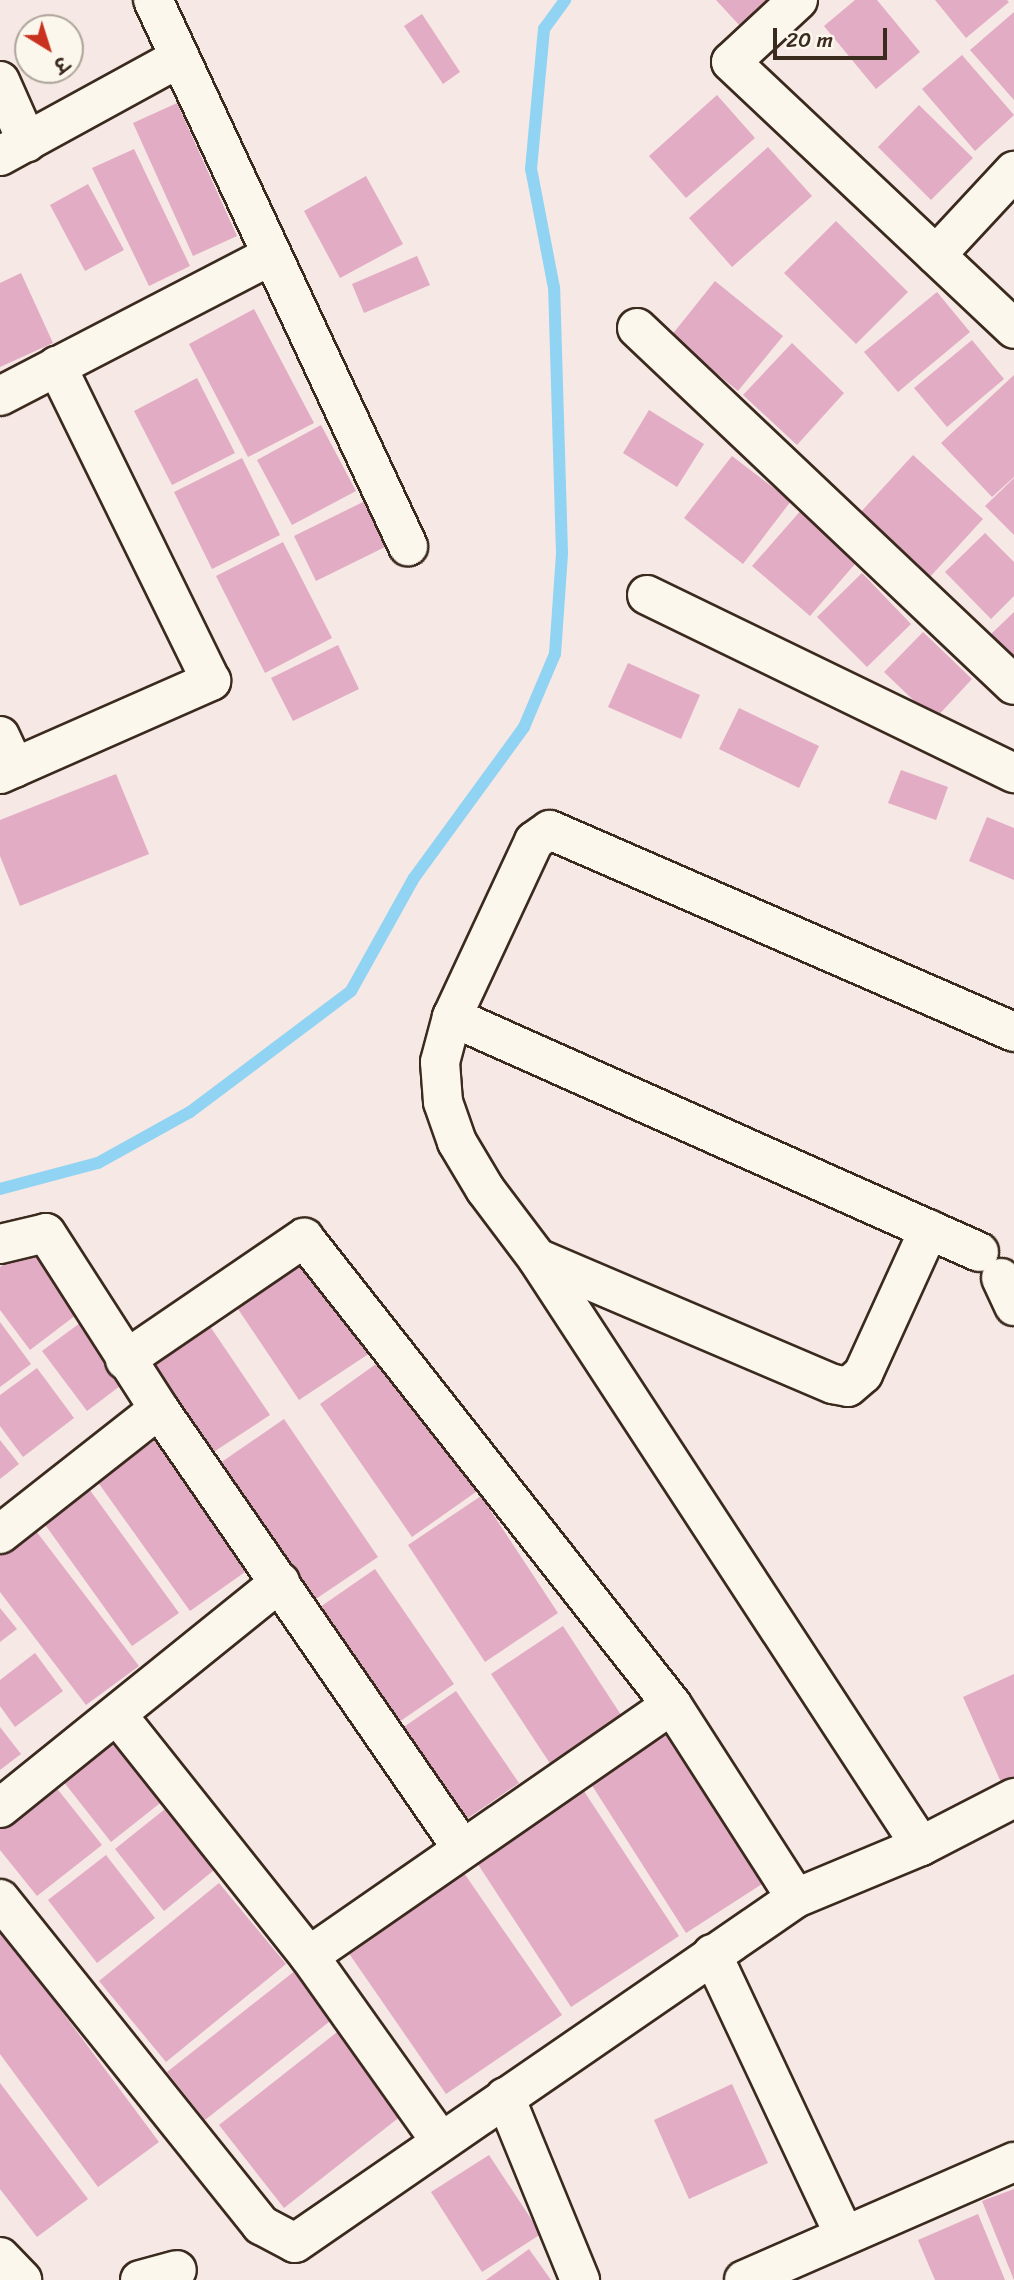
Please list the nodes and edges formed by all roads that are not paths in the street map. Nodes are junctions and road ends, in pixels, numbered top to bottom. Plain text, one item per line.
1 (153, 0) edge
2 (798, 0) edge
3 (179, 58) junction
4 (0, 81) edge
5 (14, 149) edge
6 (1014, 171) edge
7 (936, 255) junction
8 (270, 257) junction
9 (637, 328) dead end
10 (1014, 328) edge
11 (57, 366) junction
12 (0, 396) edge
13 (408, 546) dead end
14 (647, 595) dead end
15 (1014, 685) edge
16 (5, 759) edge
17 (1014, 773) edge
18 (452, 1017) junction
19 (1014, 1031) edge
20 (929, 1229) junction
21 (0, 1244) edge
22 (537, 1258) junction
23 (998, 1278) edge
24 (125, 1360) junction
25 (159, 1409) junction
26 (0, 1534) edge
27 (280, 1583) junction
28 (672, 1705) junction
29 (118, 1716) junction
30 (1014, 1798) edge
31 (0, 1808) edge
32 (921, 1846) junction
33 (462, 1848) junction
34 (796, 1898) junction
35 (0, 1899) edge
36 (712, 1954) junction
37 (309, 1956) junction
38 (505, 2097) junction
39 (441, 2142) junction
40 (1014, 2162) edge
41 (844, 2234) junction
42 (0, 2257) edge
43 (177, 2270) dead end
44 (22, 2280) edge
45 (140, 2280) edge
46 (580, 2280) edge
47 (744, 2280) edge

1 - 3 street
2 - 7 street
3 - 5 street
3 - 8 street
4 - 5 street
6 - 7 street
7 - 10 street
8 - 11 street
8 - 13 street
9 - 15 street
11 - 12 street
11 - 16 street
14 - 17 street
18 - 19 street
18 - 20 street
18 - 22 street
20 - 22 street
20 - 23 street
21 - 24 street
22 - 32 street
24 - 25 street
24 - 28 street
25 - 26 street
25 - 27 street
27 - 29 street
27 - 33 street
28 - 33 street
28 - 34 street
29 - 31 street
29 - 37 street
30 - 32 street
32 - 34 street
33 - 37 street
34 - 36 street
35 - 39 street
36 - 38 street
36 - 41 street
37 - 39 street
38 - 39 street
38 - 46 street
40 - 41 street
41 - 47 street
42 - 44 street
43 - 45 street

